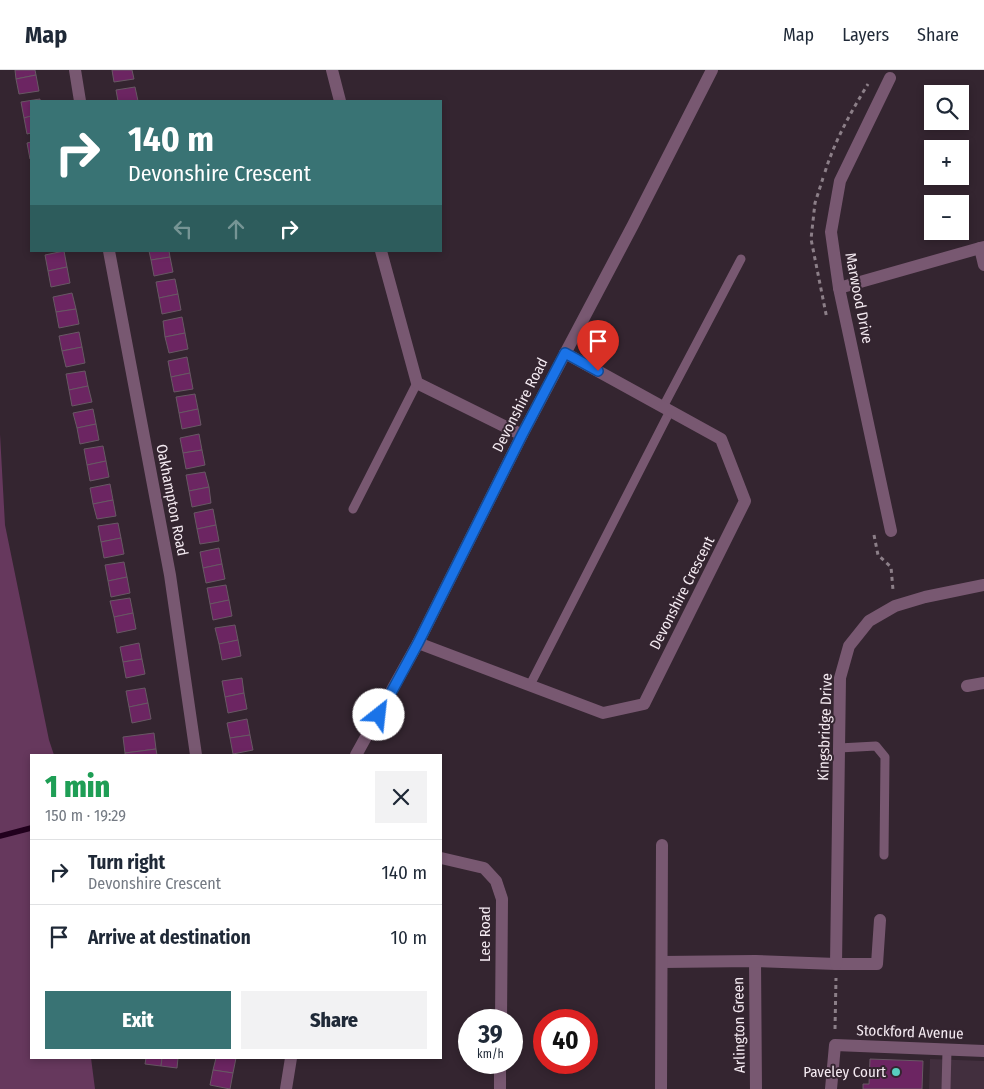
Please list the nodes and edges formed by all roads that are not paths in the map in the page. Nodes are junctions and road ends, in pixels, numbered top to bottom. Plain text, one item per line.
1 (75, 70) edge
2 (332, 70) edge
3 (712, 70) edge
4 (890, 78) dead end
5 (80, 100) edge
6 (340, 100) edge
7 (982, 248) edge
8 (109, 252) edge
9 (381, 252) edge
10 (741, 259) dead end
11 (984, 265) edge
12 (839, 288) junction
13 (565, 353) junction
14 (416, 383) junction
15 (667, 409) junction
16 (522, 435) junction
17 (353, 510) dead end
18 (891, 532) dead end
19 (984, 585) edge
20 (418, 643) junction
21 (984, 682) edge
22 (530, 685) junction
23 (968, 686) dead end
24 (839, 748) junction
25 (196, 754) edge
26 (357, 754) edge
27 (662, 845) dead end
28 (884, 856) dead end
29 (442, 858) edge
30 (880, 920) dead end
31 (754, 961) junction
32 (662, 962) junction
33 (836, 964) junction
34 (500, 1009) edge
35 (947, 1050) junction
36 (984, 1051) edge
37 (291, 1059) edge
38 (500, 1074) edge
39 (286, 1089) edge
40 (500, 1089) edge
41 (661, 1089) edge
42 (756, 1089) edge
43 (831, 1089) edge
44 (946, 1089) edge

1 - 5 street
2 - 6 street
3 - 13 street, Devonshire Road
4 - 12 street, Marwood Drive
7 - 11 street
7 - 12 street
8 - 25 street, Oakhampton Road
9 - 14 street
10 - 15 lane
12 - 18 street, Marwood Drive
13 - 15 street, Devonshire Crescent
13 - 16 street, Devonshire Road
14 - 16 street
14 - 17 lane
15 - 22 lane
15 - 22 street, Devonshire Crescent
16 - 20 street, Devonshire Road
19 - 24 street, Kingsbridge Drive
20 - 22 street, Devonshire Crescent
20 - 26 street, Devonshire Road
21 - 23 street
24 - 28 lane
24 - 33 street, Kingsbridge Drive
27 - 32 street
29 - 34 street, Lee Road
30 - 33 street, Arlington Green
31 - 32 street, Arlington Green
31 - 33 street, Arlington Green
31 - 42 street, Arlington Green
32 - 41 street
35 - 36 street, Stockford Avenue
35 - 43 street, Stockford Avenue
35 - 44 lane
37 - 39 street
38 - 40 street

